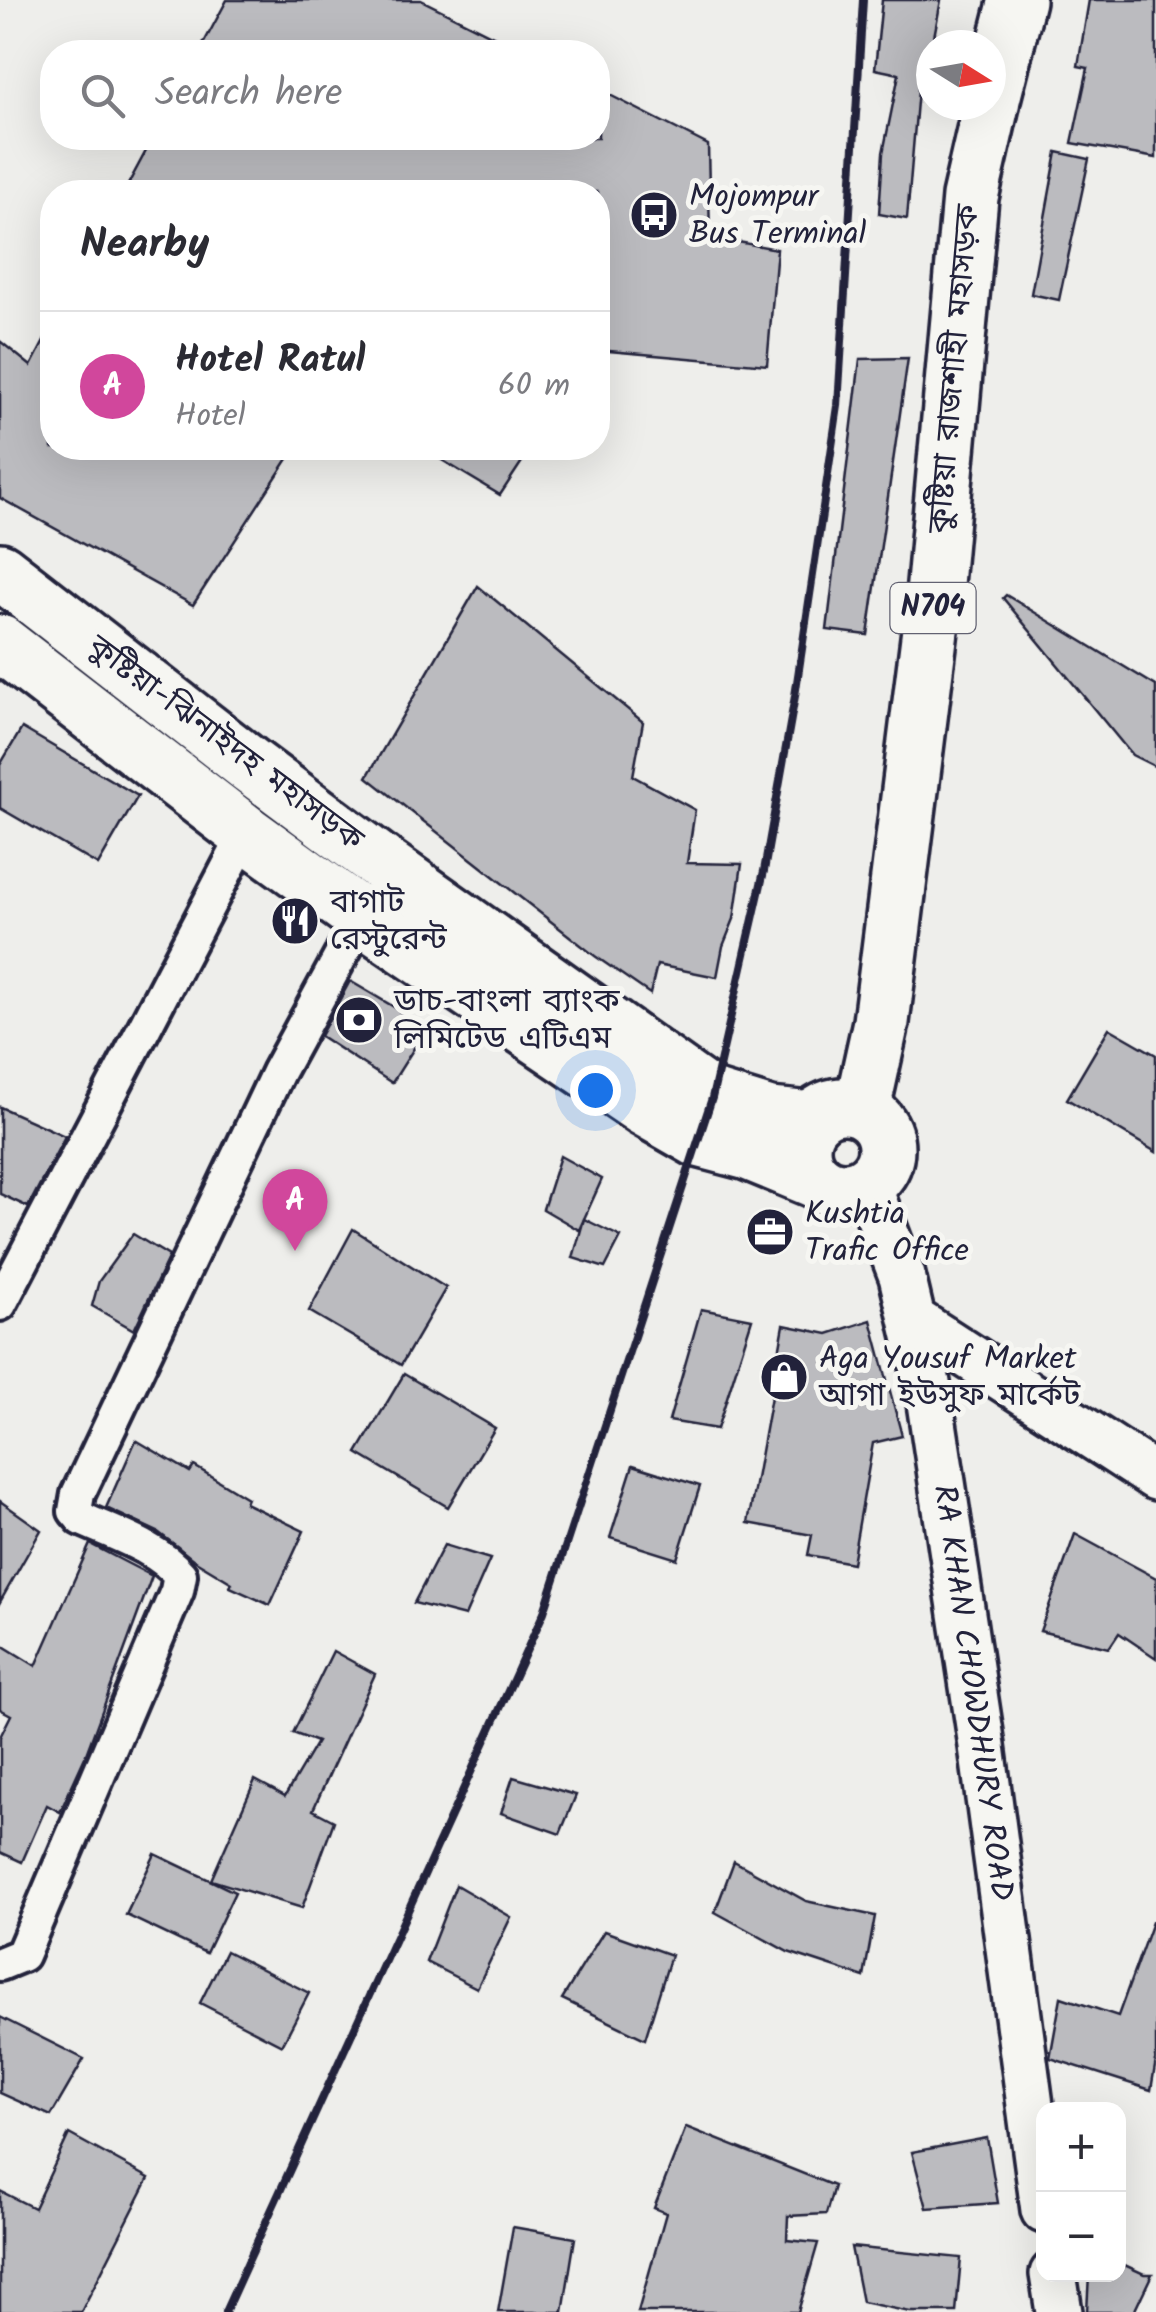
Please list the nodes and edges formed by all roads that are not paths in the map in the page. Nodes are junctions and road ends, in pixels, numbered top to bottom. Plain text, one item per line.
1 (1017, 0) edge
2 (1006, 44) edge
3 (987, 120) edge
4 (0, 571) edge
5 (0, 643) edge
6 (120, 664) junction
7 (88, 711) junction
8 (246, 832) junction
9 (362, 917) junction
10 (483, 967) junction
11 (837, 1114) junction
12 (841, 1182) junction
13 (0, 1304) edge
14 (913, 1320) junction
15 (1156, 1477) edge
16 (0, 1964) edge
17 (1042, 2192) edge
18 (1054, 2282) edge
19 (1058, 2312) edge

1 - 2 highway, কুষ্টিয়া রাজশাহী মহাসড়ক / N704
3 - 11 highway, কুষ্টিয়া রাজশাহী মহাসড়ক / N704
4 - 6 highway, কুষ্টিয়া-ঝিনাইদহ মহাসড়ক
5 - 7 highway, কুষ্টিয়া-ঝিনাইদহ মহাসড়ক
6 - 7 highway
6 - 10 highway, কুষ্টিয়া-ঝিনাইদহ মহাসড়ক
7 - 8 highway, কুষ্টিয়া-ঝিনাইদহ মহাসড়ক
8 - 9 highway, কুষ্টিয়া-ঝিনাইদহ মহাসড়ক
8 - 13 street
9 - 10 highway, কুষ্টিয়া-ঝিনাইদহ মহাসড়ক
9 - 16 street
10 - 11 highway, কুষ্টিয়া-ঝিনাইদহ মহাসড়ক
10 - 12 highway, কুষ্টিয়া-ঝিনাইদহ মহাসড়ক
11 - 12 highway
11 - 12 highway
12 - 14 main road, RA KHAN CHOWDHURY ROAD
14 - 15 main road
14 - 17 main road, RA KHAN CHOWDHURY ROAD
18 - 19 main road

